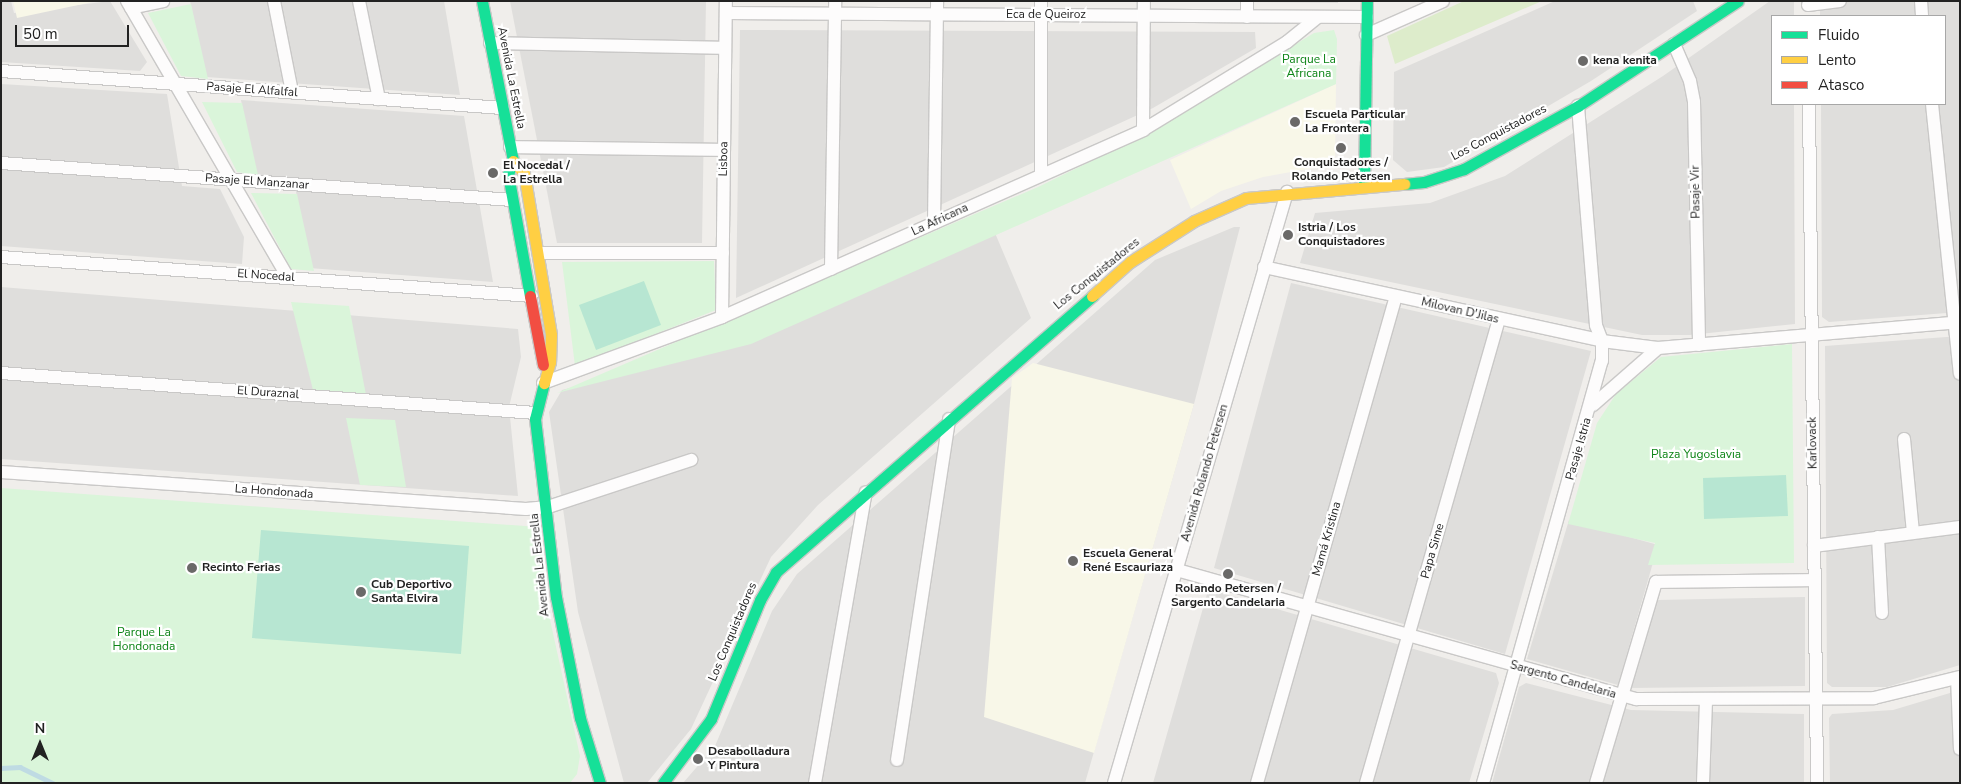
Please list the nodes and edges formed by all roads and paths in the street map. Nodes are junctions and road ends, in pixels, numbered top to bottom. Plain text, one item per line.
1 (163, 1) edge
2 (274, 1) edge
3 (359, 1) edge
4 (482, 1) edge
5 (937, 1) edge
6 (1041, 1) edge
7 (1144, 1) edge
8 (1247, 1) edge
9 (1367, 1) edge
10 (1443, 1) edge
11 (1738, 1) edge
12 (1840, 1) edge
13 (1920, 1) edge
14 (129, 4) edge
15 (726, 7) edge
16 (835, 7) edge
17 (1808, 8) edge
18 (937, 14) junction
19 (1041, 15) junction
20 (1922, 15) edge
21 (1144, 16) junction
22 (1247, 17) junction
23 (1367, 17) junction
24 (1317, 18) junction
25 (1366, 35) junction
26 (490, 43) junction
27 (1674, 44) junction
28 (725, 48) junction
29 (1, 72) edge
30 (175, 84) junction
31 (292, 92) junction
32 (379, 99) junction
33 (1809, 105) edge
34 (1932, 105) edge
35 (1578, 106) junction
36 (503, 108) junction
37 (1143, 130) junction
38 (510, 147) junction
39 (724, 150) junction
40 (513, 161) junction
41 (1, 163) edge
42 (1041, 174) junction
43 (231, 180) junction
44 (1364, 187) junction
45 (1287, 192) junction
46 (512, 200) junction
47 (934, 223) junction
48 (539, 253) junction
49 (723, 253) junction
50 (1, 257) edge
51 (1264, 267) junction
52 (831, 269) junction
53 (288, 278) junction
54 (532, 296) junction
55 (1396, 296) junction
56 (722, 317) junction
57 (1499, 319) junction
58 (1958, 322) edge
59 (1812, 334) junction
60 (1602, 341) junction
61 (1699, 345) junction
62 (1658, 348) junction
63 (1, 373) edge
64 (1960, 374) edge
65 (544, 378) junction
66 (1591, 407) junction
67 (535, 413) junction
68 (949, 418) junction
69 (1904, 438) dead end
70 (691, 460) dead end
71 (1, 472) edge
72 (866, 491) junction
73 (548, 507) junction
74 (1960, 526) edge
75 (1913, 533) junction
76 (1878, 537) junction
77 (1814, 546) junction
78 (1176, 570) junction
79 (1815, 580) junction
80 (1308, 607) junction
81 (1882, 613) dead end
82 (1408, 636) junction
83 (1516, 667) junction
84 (1958, 678) edge
85 (1621, 697) junction
86 (1816, 699) junction
87 (1706, 701) junction
88 (1960, 748) edge
89 (897, 760) dead end
90 (600, 783) edge
91 (663, 783) edge
92 (815, 783) edge
93 (1114, 783) edge
94 (1257, 783) edge
95 (1366, 783) edge
96 (1483, 783) edge
97 (1596, 783) edge
98 (1703, 783) edge
99 (1817, 783) edge

1 - 14 street
2 - 31 street
3 - 32 street
4 - 26 street, Avenida La Estrella
5 - 18 street
6 - 19 street
7 - 21 street
8 - 22 street
9 - 23 street
10 - 25 street
11 - 27 street, Los Conquistadores
12 - 17 street
13 - 20 street
14 - 30 street
15 - 16 street, Eca de Queiroz
15 - 28 street, Lisboa
16 - 18 street, Eca de Queiroz
16 - 52 street
18 - 19 street, Eca de Queiroz
18 - 47 street
19 - 21 street, Eca de Queiroz
19 - 42 street
21 - 22 street, Eca de Queiroz
21 - 37 street
22 - 24 street, Eca de Queiroz
23 - 24 street, Eca de Queiroz
23 - 25 street
24 - 37 street, La Africana
25 - 44 street
26 - 28 street
26 - 36 street, Avenida La Estrella
27 - 35 street, Los Conquistadores
27 - 61 street, Pasaje Vir
28 - 39 street, Lisboa
29 - 30 street, Pasaje El Alfalfal
30 - 31 street, Pasaje El Alfalfal
30 - 43 street
31 - 32 street, Pasaje El Alfalfal
32 - 36 street, Pasaje El Alfalfal
33 - 59 street, Karlovack
34 - 58 street
35 - 44 street, Los Conquistadores
35 - 60 street, Pasaje Istria
36 - 38 street, Avenida La Estrella
37 - 42 street, La Africana
38 - 39 street
38 - 40 street, Avenida La Estrella
39 - 49 street, Lisboa
40 - 46 street, Avenida La Estrella
40 - 48 street, Avenida La Estrella
41 - 43 street, Pasaje El Manzanar
42 - 47 street, La Africana
43 - 46 street, Pasaje El Manzanar
43 - 53 street
44 - 45 street, Los Conquistadores
45 - 51 street, Avenida Rolando Petersen
45 - 68 street, Los Conquistadores
46 - 54 street, Avenida La Estrella
47 - 52 street, La Africana
48 - 49 street
48 - 65 street, Avenida La Estrella
49 - 56 street, Lisboa
50 - 53 street, El Nocedal
51 - 55 street, Milovan D'Jilas
51 - 78 street, Avenida Rolando Petersen
52 - 56 street, La Africana
53 - 54 street, El Nocedal
54 - 65 street, Avenida La Estrella
55 - 57 street, Milovan D'Jilas
55 - 80 street, Mamá Kristina
56 - 65 street, La Africana
57 - 60 street, Milovan D'Jilas
57 - 82 street, Papa Sime
58 - 59 street, Milovan D'Jilas
58 - 64 street
59 - 61 street, Milovan D'Jilas
59 - 77 street, Karlovack
60 - 62 street, Milovan D'Jilas
60 - 66 street, Pasaje Istria
61 - 62 street, Milovan D'Jilas
62 - 66 street
63 - 67 street, El Duraznal
65 - 67 street, Avenida La Estrella
66 - 83 street, Pasaje Istria
67 - 73 street, Avenida La Estrella
68 - 72 street, Los Conquistadores
68 - 89 street
69 - 75 street
70 - 73 street, La Hondonada
71 - 73 street, La Hondonada
72 - 91 street, Los Conquistadores
72 - 92 street
73 - 90 street, Avenida La Estrella
74 - 75 street
75 - 76 street
76 - 77 street
76 - 81 street
77 - 79 street, Karlovack
78 - 80 street, Sargento Candelaria
78 - 93 street, Avenida Rolando Petersen
79 - 85 street
79 - 86 street, Karlovack
80 - 82 street, Sargento Candelaria
80 - 94 street, Mamá Kristina
82 - 83 street, Sargento Candelaria
82 - 95 street, Papa Sime
83 - 85 street, Sargento Candelaria
83 - 96 street, Pasaje Istria
84 - 86 street, Sargento Candelaria
84 - 88 street
85 - 87 street, Sargento Candelaria
85 - 97 street
86 - 87 street, Sargento Candelaria
86 - 99 street, Karlovack
87 - 98 street

